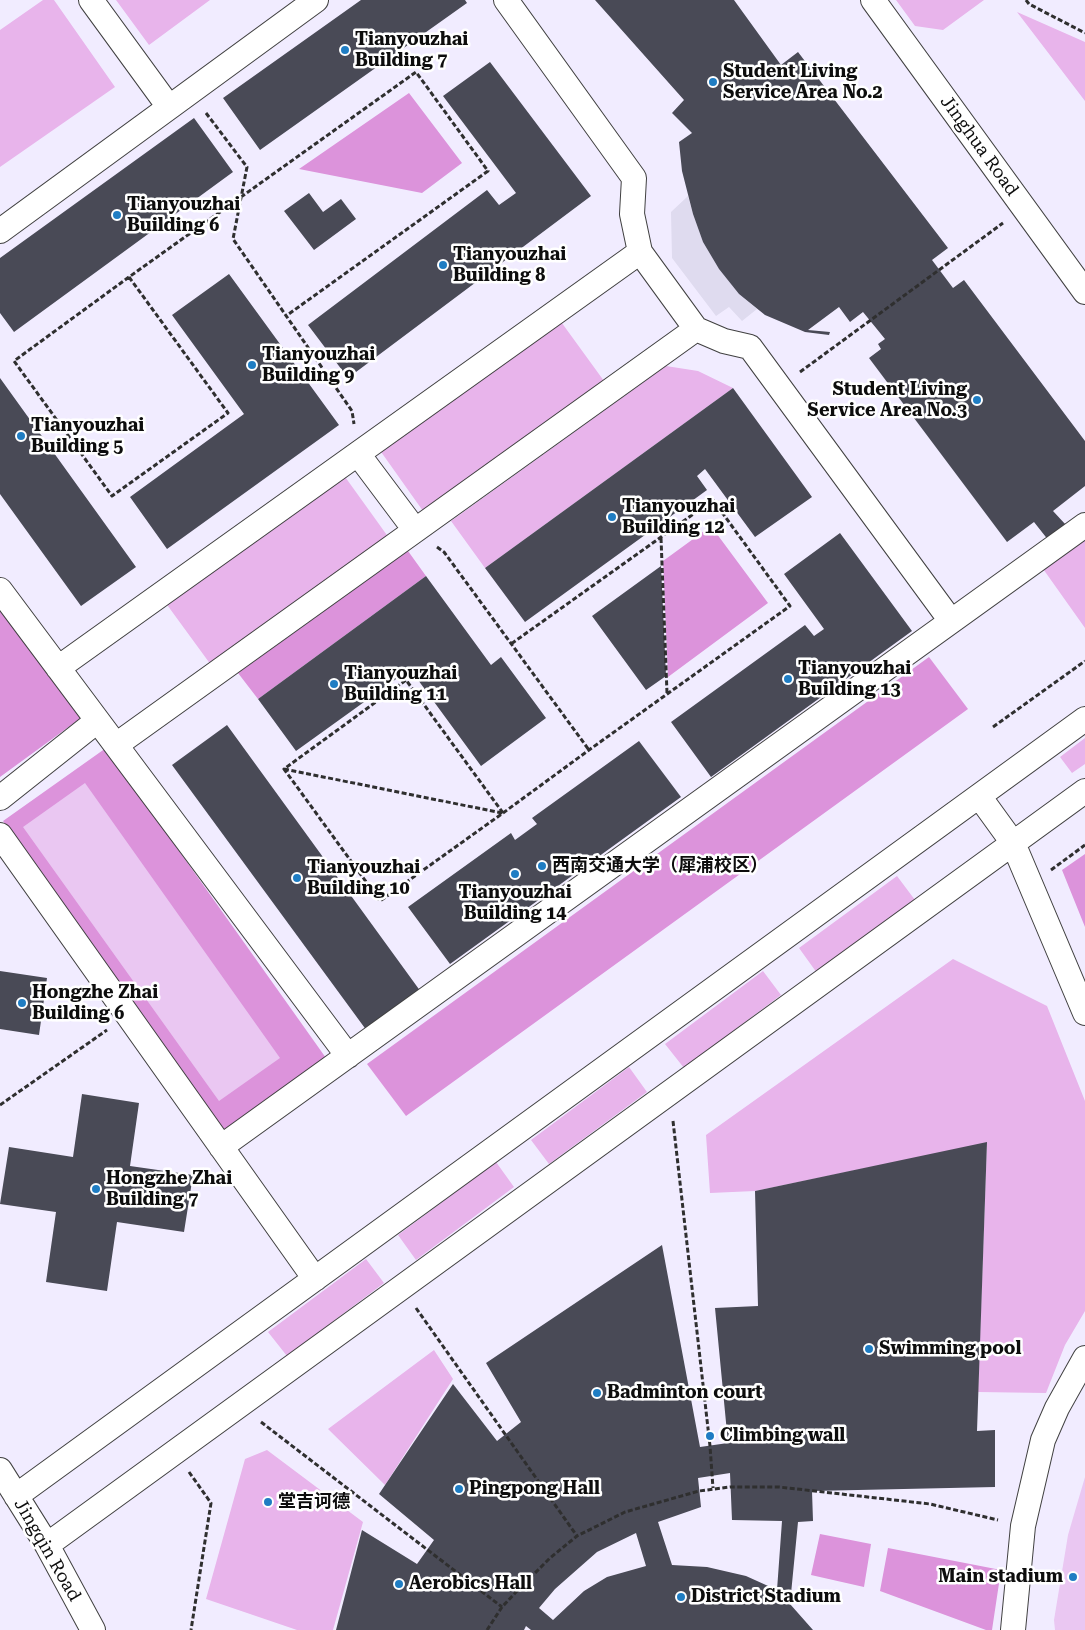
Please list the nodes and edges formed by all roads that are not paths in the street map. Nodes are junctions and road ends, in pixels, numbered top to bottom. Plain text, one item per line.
1 (91, 0) edge
2 (316, 0) edge
3 (506, 0) edge
4 (873, 0) edge
5 (169, 107) junction
6 (0, 231) edge
7 (640, 252) junction
8 (1085, 292) edge
9 (696, 329) junction
10 (358, 454) junction
11 (1085, 525) edge
12 (415, 530) junction
13 (0, 590) edge
14 (952, 620) junction
15 (58, 668) junction
16 (1085, 719) edge
17 (97, 720) junction
18 (116, 745) junction
19 (1085, 791) edge
20 (979, 796) junction
21 (0, 798) edge
22 (0, 835) edge
23 (1013, 843) junction
24 (1085, 1013) edge
25 (348, 1056) junction
26 (221, 1147) junction
27 (315, 1279) junction
28 (1085, 1358) edge
29 (0, 1470) edge
30 (16, 1496) junction
31 (46, 1545) junction
32 (93, 1630) edge
33 (1013, 1630) edge

1 - 5 street
2 - 5 street
3 - 7 street
4 - 8 street, Jinghua Road
5 - 6 street
7 - 9 street
7 - 10 street
9 - 12 street
9 - 14 street
10 - 12 street
10 - 15 street
11 - 14 street
12 - 18 street
13 - 15 street
14 - 25 street
15 - 17 street
16 - 20 street
17 - 18 street
17 - 21 street
18 - 25 street
19 - 23 street
20 - 23 street
20 - 27 street
22 - 26 street
23 - 24 street
23 - 31 street
25 - 26 street
26 - 27 street
27 - 30 street
28 - 33 street
29 - 30 street, Jingqin Road
30 - 31 street, Jingqin Road
31 - 32 street, Jingqin Road

